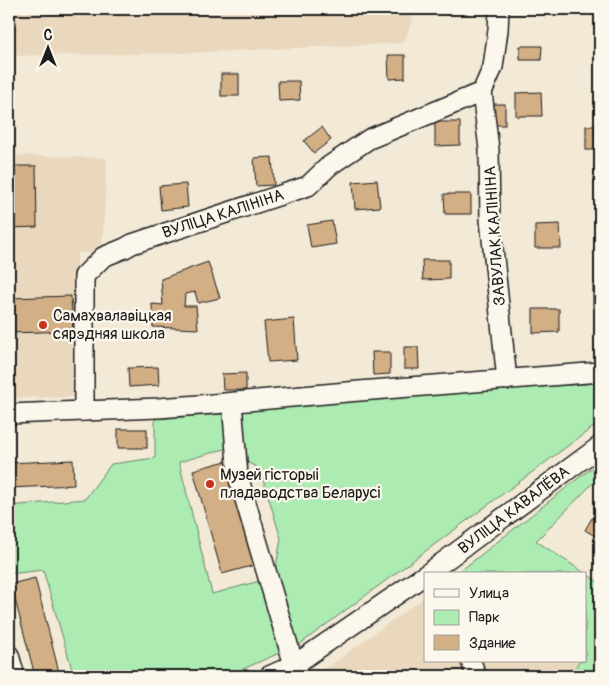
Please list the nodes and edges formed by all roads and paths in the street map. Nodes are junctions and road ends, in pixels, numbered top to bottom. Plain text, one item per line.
1 (499, 9) edge
2 (482, 92) junction
3 (600, 372) edge
4 (507, 380) junction
5 (232, 403) junction
6 (84, 410) junction
7 (9, 414) edge
8 (600, 446) edge
9 (431, 572) edge
10 (424, 577) edge
11 (9, 655) edge
12 (471, 662) edge
13 (297, 670) edge
14 (15, 676) edge
15 (269, 676) edge
16 (476, 676) edge

1 - 2 street
2 - 4 street, ЗАВУЛАК КАЛІНІНА
2 - 6 street, ВУЛІЦА КАЛІНІНА
3 - 4 street
4 - 5 street
5 - 6 street
5 - 13 street
6 - 7 street
8 - 9 street, ВУЛІЦА КАВАЛЁВА
10 - 13 street, ВУЛІЦА КАВАЛЁВА
11 - 14 street
12 - 16 street
13 - 15 street, ВУЛІЦА КАВАЛЁВА

